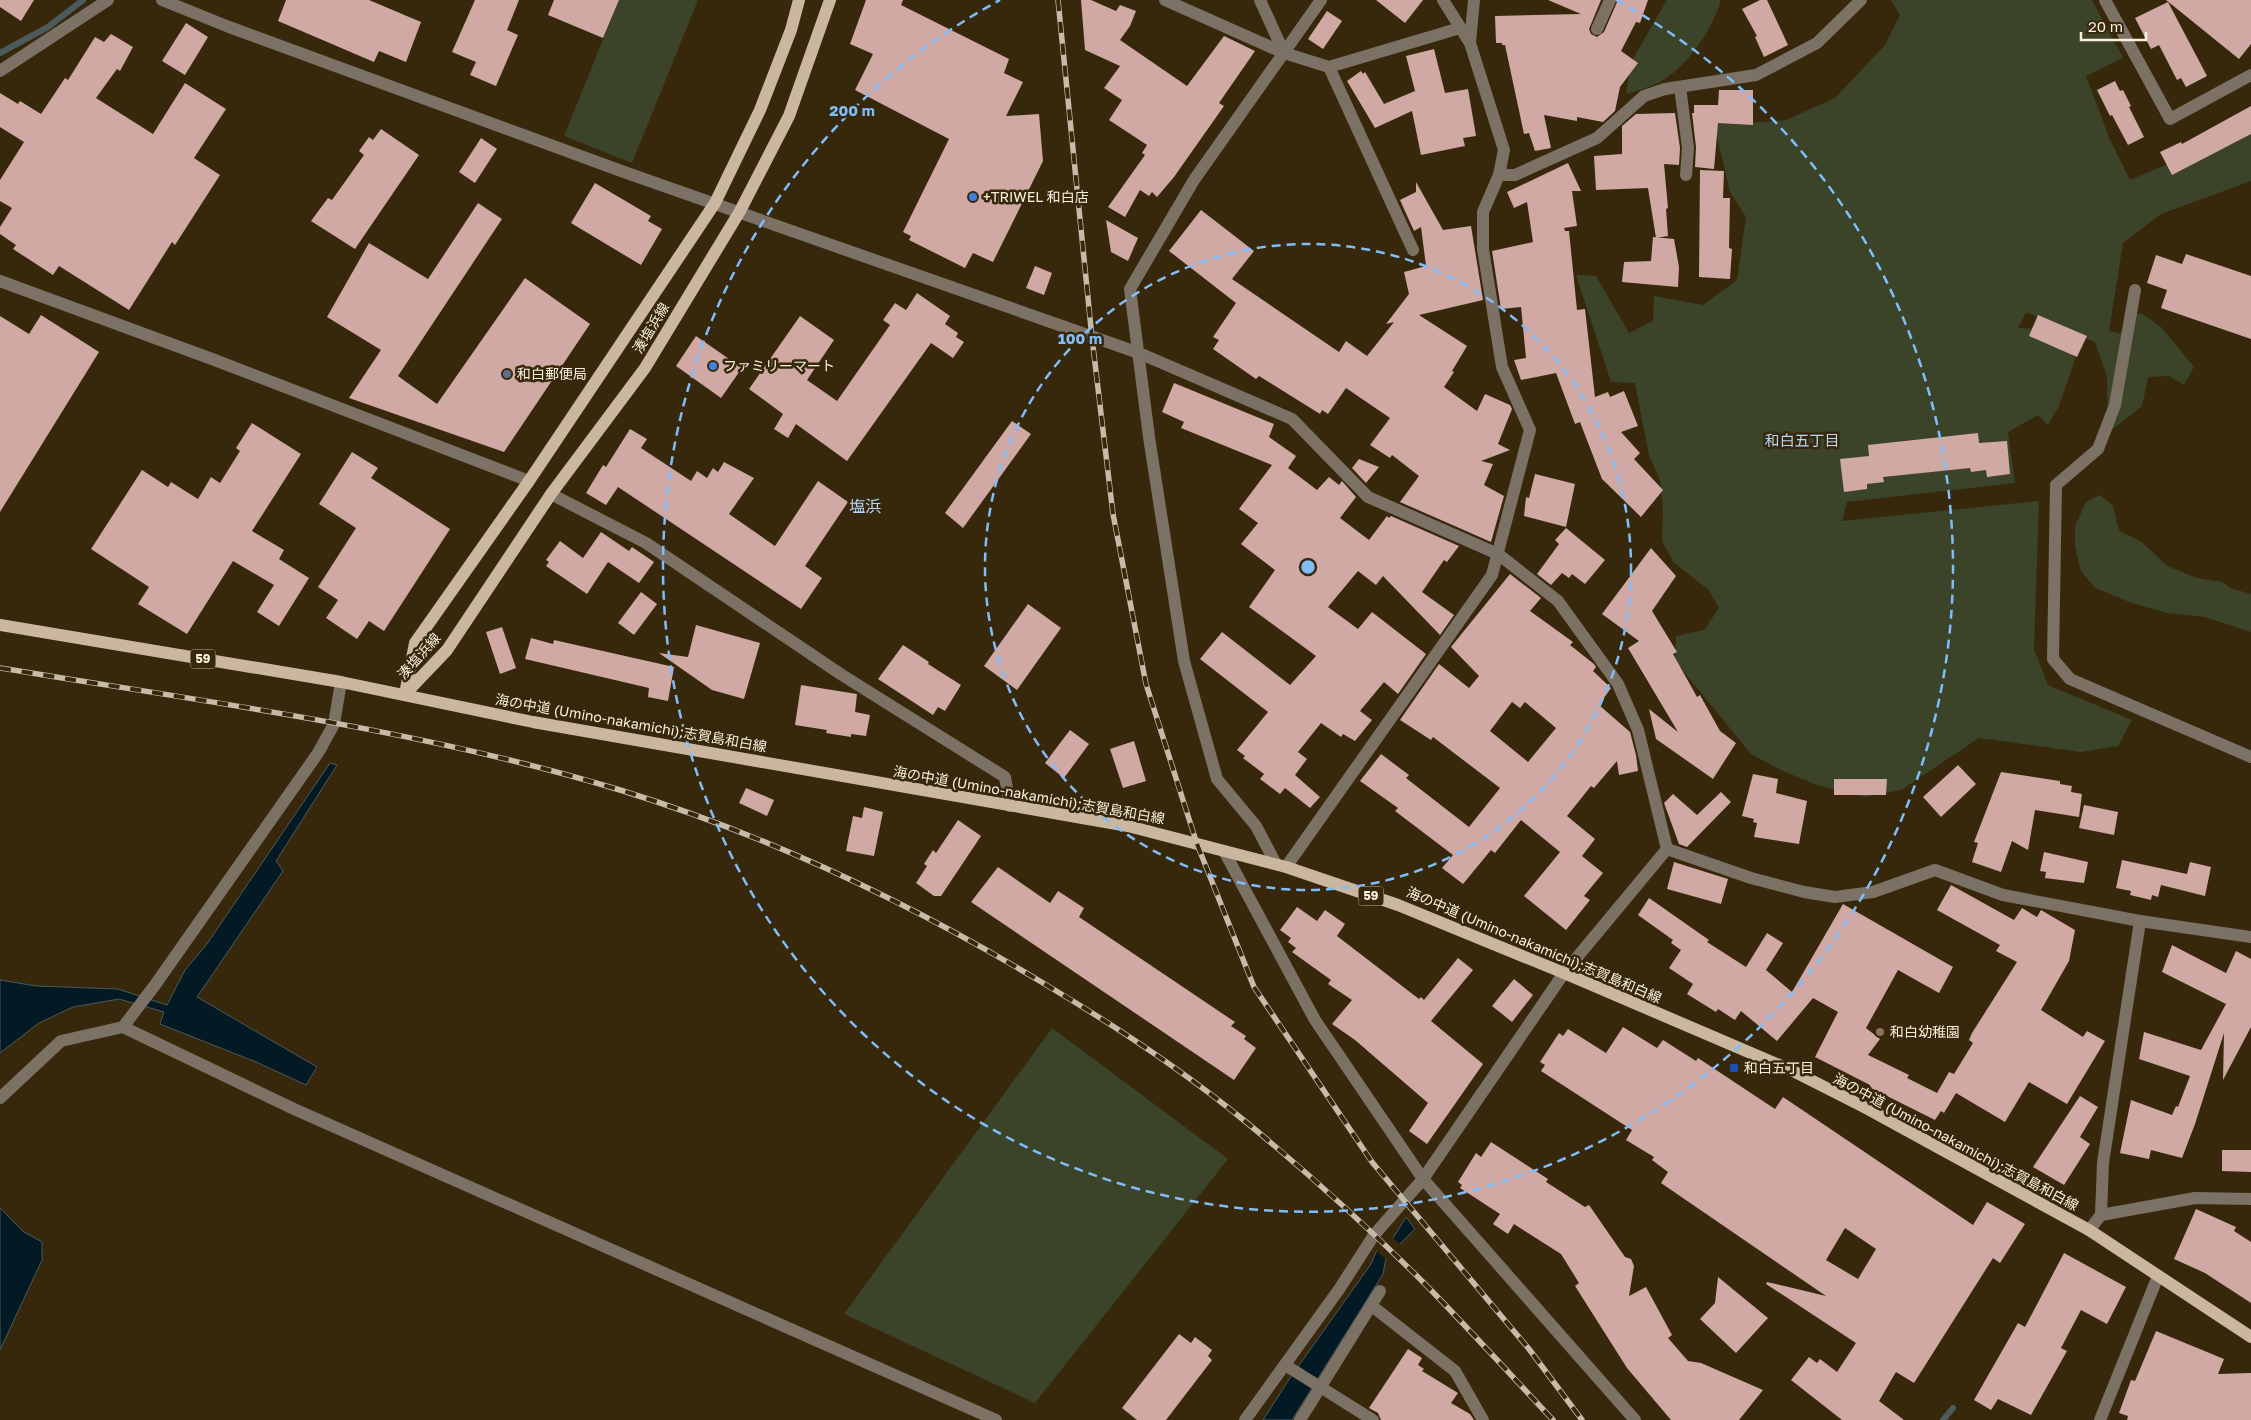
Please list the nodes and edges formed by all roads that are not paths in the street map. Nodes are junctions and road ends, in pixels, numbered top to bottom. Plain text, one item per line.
1 (108, 0) edge
2 (162, 0) edge
3 (799, 0) edge
4 (830, 0) edge
5 (1165, 0) edge
6 (1260, 0) edge
7 (1321, 0) edge
8 (1443, 0) edge
9 (1474, 0) edge
10 (1610, 0) edge
11 (1861, 0) edge
12 (2105, 0) edge
13 (1460, 28) junction
14 (1597, 29) dead end
15 (1470, 43) junction
16 (1284, 53) junction
17 (1329, 67) junction
18 (0, 71) edge
19 (2251, 75) edge
20 (1680, 87) junction
21 (1499, 175) junction
22 (1686, 175) dead end
23 (715, 203) junction
24 (740, 211) junction
25 (1413, 250) dead end
26 (0, 281) edge
27 (2135, 290) dead end
28 (1139, 353) junction
29 (529, 481) junction
30 (551, 494) junction
31 (1498, 554) junction
32 (0, 625) edge
33 (341, 682) junction
34 (405, 694) junction
35 (2251, 757) edge
36 (1010, 806) junction
37 (1667, 849) junction
38 (1224, 851) junction
39 (1281, 866) junction
40 (2140, 921) junction
41 (2251, 937) edge
42 (1564, 973) junction
43 (123, 1027) junction
44 (0, 1098) edge
45 (1423, 1179) junction
46 (2251, 1199) edge
47 (2101, 1216) junction
48 (2089, 1230) junction
49 (2158, 1276) junction
50 (1380, 1291) dead end
51 (1372, 1306) junction
52 (2251, 1337) edge
53 (1284, 1365) junction
54 (1320, 1387) junction
55 (996, 1420) edge
56 (1245, 1420) edge
57 (1300, 1420) edge
58 (1373, 1420) edge
59 (1483, 1420) edge
60 (1635, 1420) edge
61 (2100, 1420) edge

1 - 18 street
2 - 23 street
3 - 23 main road, 湊塩浜線
4 - 24 main road, 湊塩浜線
5 - 16 street
6 - 16 street
7 - 16 street
8 - 13 street
9 - 15 street
10 - 14 street
11 - 20 street
12 - 19 street
13 - 15 street
13 - 17 street
15 - 21 street
16 - 17 street
16 - 28 street
17 - 25 street
20 - 21 street
20 - 22 street
21 - 31 street
23 - 24 street
23 - 29 main road, 湊塩浜線
24 - 28 street
24 - 30 main road, 湊塩浜線
26 - 29 street
27 - 35 street
28 - 31 street
28 - 39 street
29 - 34 main road, 湊塩浜線
30 - 34 main road, 湊塩浜線
30 - 36 street
31 - 37 street
31 - 39 street
32 - 33 main road, 海の中道 (Umino-nakamichi);志賀島和白線 / 59
33 - 34 main road, 海の中道 (Umino-nakamichi);志賀島和白線 / 59
33 - 43 street
34 - 36 main road, 海の中道 (Umino-nakamichi);志賀島和白線 / 59
36 - 38 main road, 海の中道 (Umino-nakamichi);志賀島和白線 / 59
37 - 40 street
37 - 42 street
38 - 39 main road, 海の中道 (Umino-nakamichi);志賀島和白線 / 59
38 - 45 street
39 - 42 main road, 海の中道 (Umino-nakamichi);志賀島和白線 / 59
40 - 41 street
40 - 47 street
42 - 45 street
42 - 48 main road, 海の中道 (Umino-nakamichi);志賀島和白線 / 59
43 - 44 street
43 - 55 street
45 - 53 street
45 - 60 street
46 - 47 street
47 - 48 street
48 - 49 main road, 海の中道 (Umino-nakamichi);志賀島和白線 / 59
49 - 52 main road, 海の中道 (Umino-nakamichi);志賀島和白線 / 59
49 - 61 street
50 - 51 street
51 - 54 street
51 - 59 street
53 - 54 street
53 - 56 street
54 - 57 street
54 - 58 street

